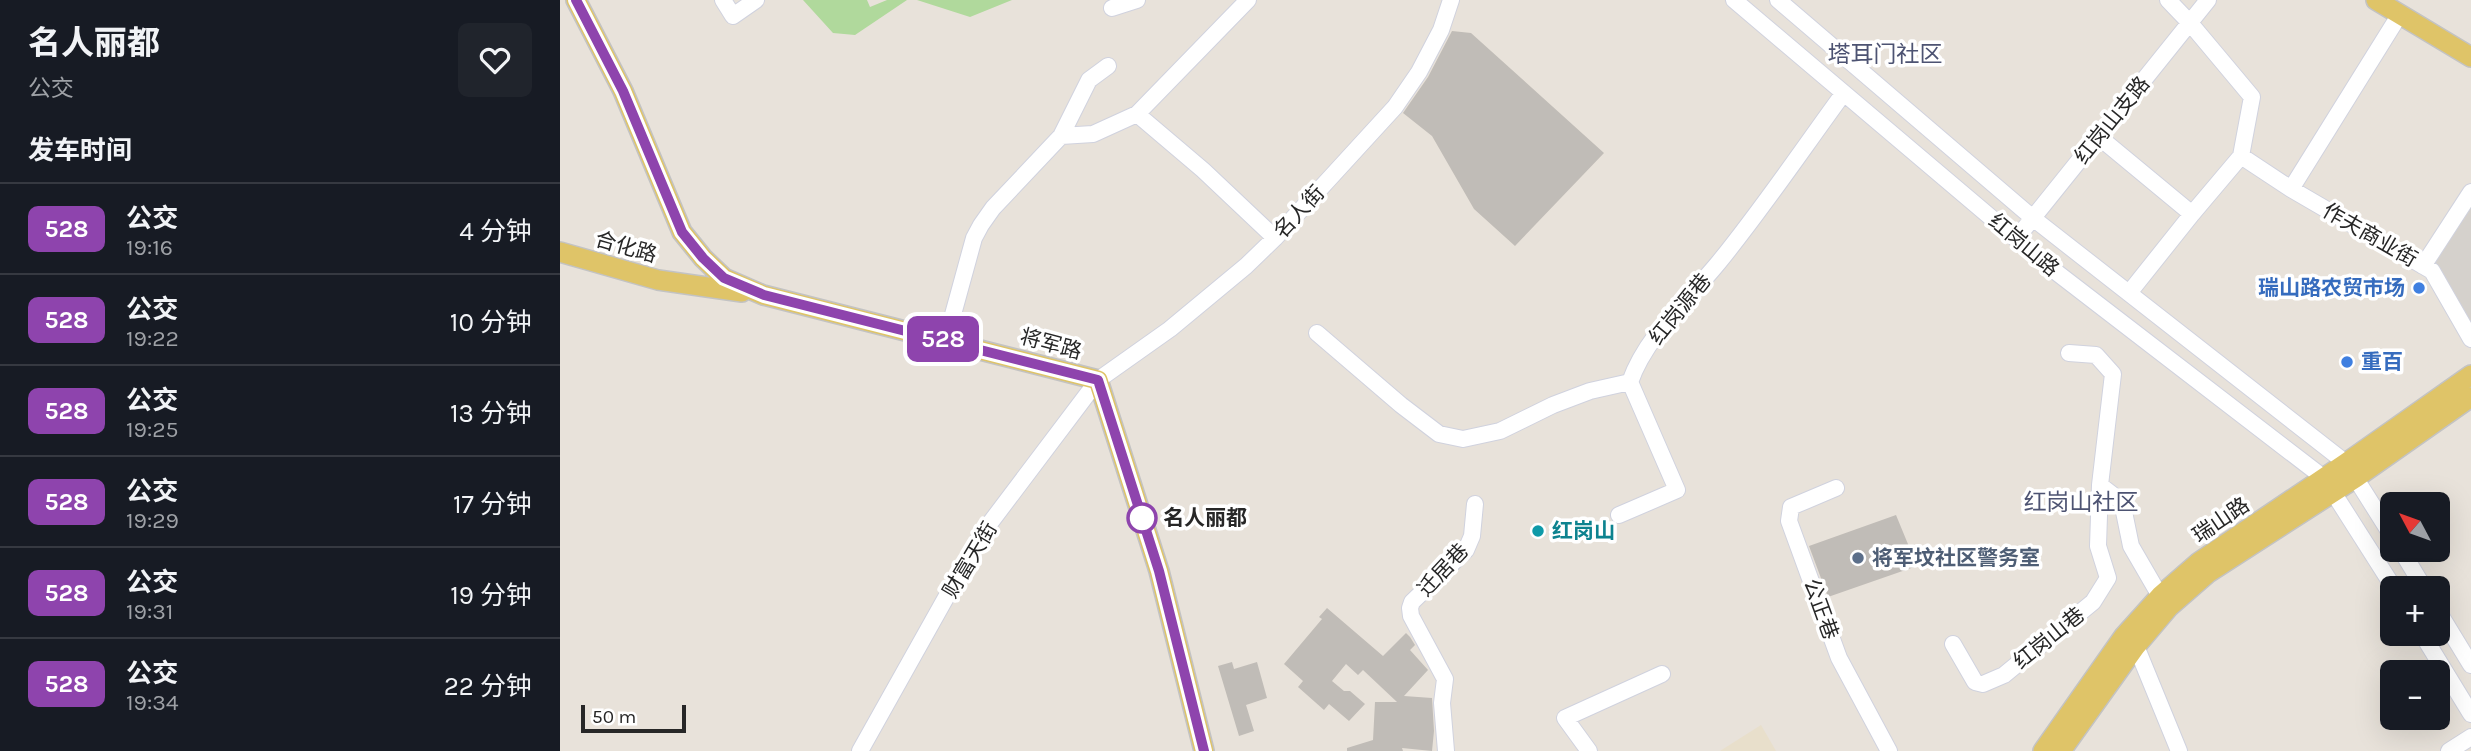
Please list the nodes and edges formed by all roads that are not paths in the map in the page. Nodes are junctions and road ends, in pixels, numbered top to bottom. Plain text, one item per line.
1 (576, 0) edge
2 (723, 0) edge
3 (756, 0) edge
4 (1138, 0) edge
5 (1248, 0) edge
6 (1451, 0) edge
7 (1734, 0) edge
8 (1778, 0) edge
9 (2168, 0) edge
10 (2208, 0) edge
11 (2376, 0) edge
12 (1112, 8) dead end
13 (2400, 15) junction
14 (2190, 23) junction
15 (2471, 57) edge
16 (1108, 66) dead end
17 (1843, 94) junction
18 (1137, 114) junction
19 (1061, 136) junction
20 (2098, 137) junction
21 (2241, 156) junction
22 (2291, 189) junction
23 (2471, 192) edge
24 (2192, 214) junction
25 (2034, 219) junction
26 (1275, 238) junction
27 (2016, 239) junction
28 (560, 252) edge
29 (2423, 266) junction
30 (2129, 293) junction
31 (764, 295) junction
32 (1317, 333) dead end
33 (2471, 339) edge
34 (946, 340) junction
35 (2068, 353) dead end
36 (2471, 375) edge
37 (1098, 380) junction
38 (1630, 382) junction
39 (2471, 397) edge
40 (2352, 470) junction
41 (2100, 485) junction
42 (2329, 485) junction
43 (1836, 488) dead end
44 (1475, 504) dead end
45 (1619, 515) dead end
46 (2380, 516) edge
47 (2386, 576) edge
48 (2160, 596) junction
49 (2450, 630) edge
50 (1953, 644) dead end
51 (2136, 646) junction
52 (2429, 646) edge
53 (2469, 659) edge
54 (1662, 674) dead end
55 (2471, 714) edge
56 (2471, 737) edge
57 (860, 751) edge
58 (1204, 751) edge
59 (1446, 751) edge
60 (1590, 751) edge
61 (1889, 751) edge
62 (2043, 751) edge
63 (2061, 751) edge
64 (2179, 751) edge
65 (2449, 751) edge

1 - 31 main road, 将军路
2 - 3 street
4 - 12 street
5 - 18 street
6 - 26 street, 名人街
7 - 17 street, 红岗山路
8 - 25 street, 红岗山路
9 - 14 street
10 - 14 street, 红岗山支路
11 - 13 main road
13 - 15 main road
13 - 22 street
14 - 20 street, 红岗山支路
14 - 21 street
16 - 19 street
17 - 27 street, 红岗山路
17 - 38 street, 红岗源巷
18 - 19 street
18 - 26 street
19 - 34 street
20 - 24 street
20 - 25 street, 红岗山支路
21 - 22 street, 作夫商业街
21 - 24 street
22 - 29 street, 作夫商业街
23 - 29 street
24 - 30 street
25 - 27 street, 红岗山支路
25 - 30 street, 红岗山路
26 - 37 street, 名人街
27 - 42 street, 红岗山路
28 - 31 main road, 合化路
29 - 33 street, 作夫商业街
30 - 40 street, 红岗山路
31 - 34 main road, 将军路
32 - 38 street
34 - 37 main road, 将军路
35 - 41 street, 红岗山巷
36 - 40 main road, 瑞山路
37 - 57 street, 财富天街
37 - 58 main road, 将军路
38 - 45 street
39 - 40 main road, 瑞山路
40 - 42 main road, 瑞山路
40 - 46 street
41 - 48 street
41 - 50 street, 红岗山巷
42 - 47 street
42 - 48 main road, 瑞山路
42 - 51 main road, 瑞山路
43 - 61 street, 公正巷
44 - 59 street, 迁居巷
48 - 62 main road, 瑞山路
49 - 53 street
51 - 63 main road, 瑞山路
51 - 64 street
52 - 55 street
54 - 60 street
56 - 65 street

